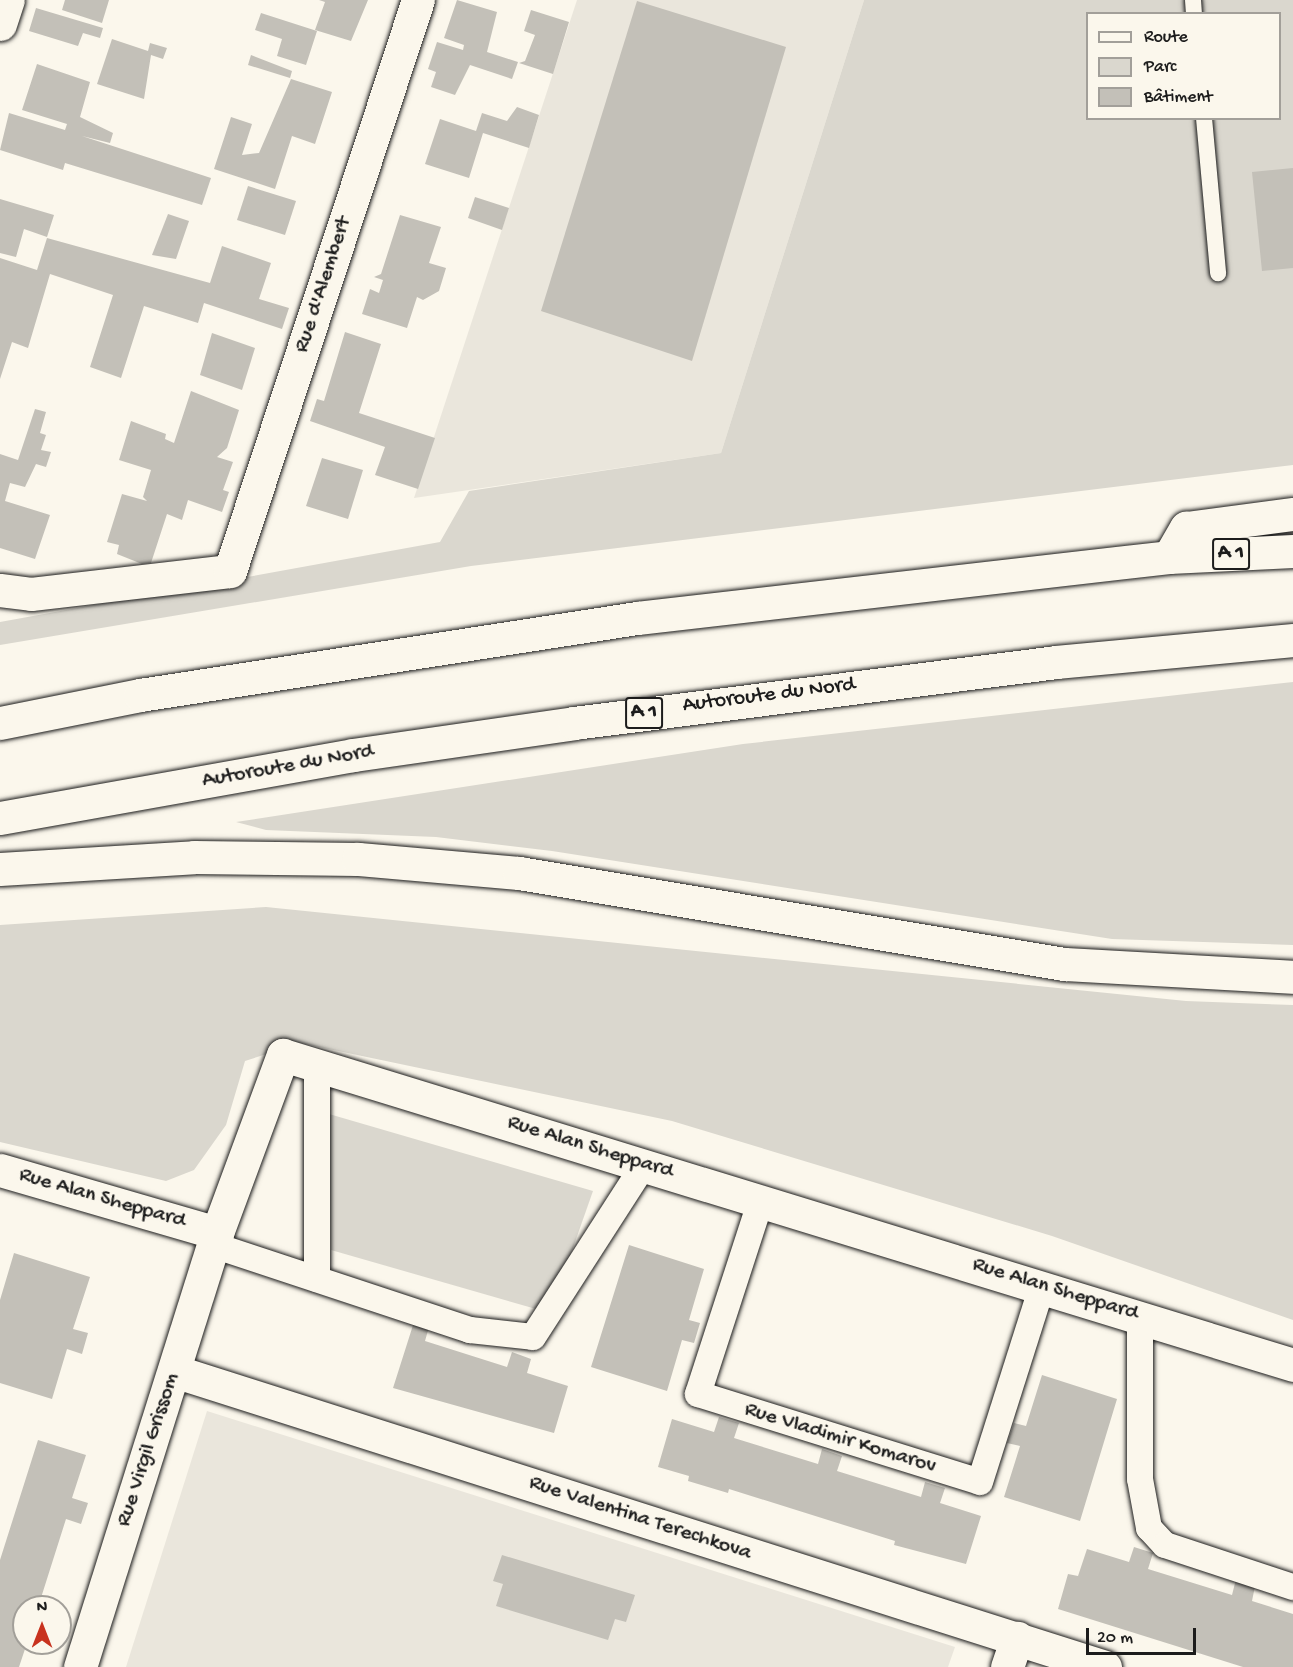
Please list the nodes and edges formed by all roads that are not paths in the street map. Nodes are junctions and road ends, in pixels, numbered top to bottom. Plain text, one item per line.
1 (8, 0) edge
2 (418, 0) edge
3 (0, 24) edge
4 (1204, 120) edge
5 (1218, 273) dead end
6 (1293, 514) edge
7 (1293, 551) edge
8 (1169, 557) junction
9 (0, 590) edge
10 (1293, 640) edge
11 (0, 723) edge
12 (0, 818) edge
13 (0, 869) edge
14 (1293, 977) edge
15 (317, 1066) junction
16 (644, 1165) junction
17 (0, 1170) edge
18 (761, 1200) junction
19 (215, 1239) junction
20 (317, 1280) junction
21 (1042, 1286) junction
22 (1140, 1317) junction
23 (1293, 1365) edge
24 (174, 1371) junction
25 (1293, 1587) edge
26 (1012, 1652) edge
27 (80, 1667) edge
28 (1105, 1667) edge

1 - 3 main road
2 - 9 main road, Rue d'Alembert
4 - 5 lane
6 - 8 main road
7 - 8 main road, A 1
8 - 11 main road, A 1
10 - 12 main road, Autoroute du Nord / A 1
13 - 14 main road
15 - 16 main road, Rue Alan Sheppard
15 - 19 main road, Rue Alan Sheppard
15 - 20 street
16 - 18 main road, Rue Alan Sheppard
16 - 20 street
17 - 19 main road, Rue Alan Sheppard
18 - 21 main road, Rue Alan Sheppard
18 - 21 street, Rue Vladimir Komarov
19 - 20 street
19 - 24 main road, Rue Virgil Grissom
21 - 22 main road, Rue Alan Sheppard
22 - 23 main road, Rue Alan Sheppard
22 - 25 street
24 - 26 main road, Rue Valentina Terechkova
24 - 27 main road, Rue Virgil Grissom
26 - 28 main road, Rue Valentina Terechkova

